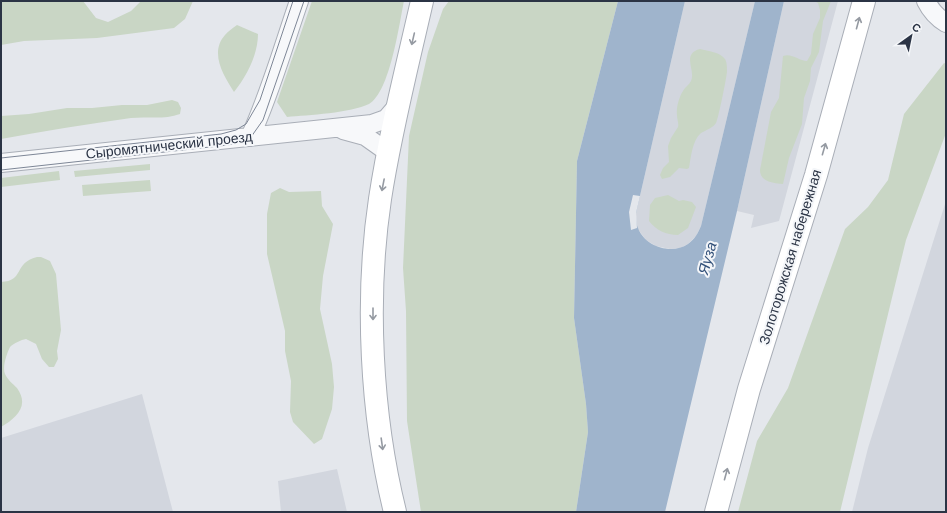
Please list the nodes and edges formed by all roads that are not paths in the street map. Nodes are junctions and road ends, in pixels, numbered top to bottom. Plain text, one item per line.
1 (299, 1) edge
2 (422, 1) edge
3 (864, 1) edge
4 (926, 1) edge
5 (946, 22) edge
6 (398, 105) junction
7 (337, 128) junction
8 (250, 137) junction
9 (389, 153) junction
10 (1, 164) edge
11 (395, 512) edge
12 (716, 512) edge

1 - 8 street
2 -> 6 main road
12 -> 3 main road, Золоторожская набережная
4 - 5 street
6 - 7 street, Сыромятнический проезд
6 - 9 main road
7 - 8 street, Сыромятнический проезд
7 - 9 street, Сыромятнический проезд
8 - 10 street, Сыромятнический проезд
9 -> 11 main road

